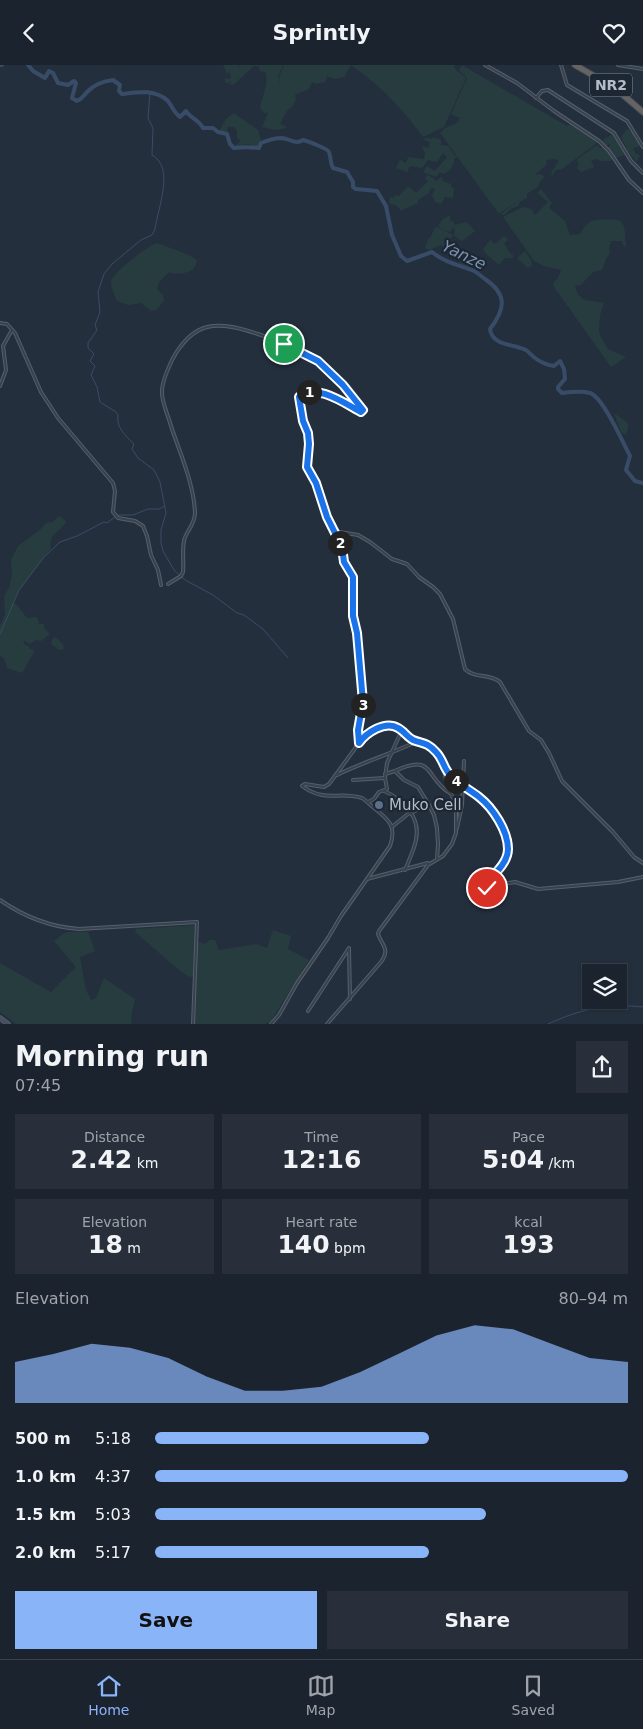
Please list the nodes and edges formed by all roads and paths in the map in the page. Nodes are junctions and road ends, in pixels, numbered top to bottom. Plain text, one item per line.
1 (485, 65) edge
2 (560, 65) edge
3 (575, 65) edge
4 (618, 65) edge
5 (643, 69) edge
6 (536, 98) junction
7 (643, 112) edge
8 (643, 147) edge
9 (643, 173) edge
10 (643, 193) edge
11 (0, 323) edge
12 (12, 329) junction
13 (0, 386) edge
14 (334, 531) junction
15 (168, 584) dead end
16 (161, 585) dead end
17 (402, 731) junction
18 (418, 741) junction
19 (359, 743) junction
20 (390, 754) junction
21 (464, 761) dead end
22 (444, 770) junction
23 (395, 771) junction
24 (385, 774) junction
25 (335, 775) junction
26 (384, 778) junction
27 (353, 780) dead end
28 (464, 787) junction
29 (384, 791) junction
30 (450, 793) junction
31 (368, 802) junction
32 (429, 805) junction
33 (411, 813) junction
34 (392, 827) junction
35 (456, 830) junction
36 (437, 859) junction
37 (430, 863) junction
38 (643, 863) edge
39 (405, 870) junction
40 (643, 877) edge
41 (367, 879) junction
42 (0, 900) edge
43 (350, 999) junction
44 (308, 1011) dead end
45 (0, 1019) edge
46 (8, 1024) edge
47 (193, 1024) edge
48 (271, 1024) edge
49 (327, 1024) edge

1 - 6 street
2 - 8 street
3 - 7 highway, NR2
4 - 5 street
6 - 9 street
6 - 10 street
11 - 12 street
12 - 13 street
12 - 16 street
14 - 15 street
14 - 19 street
14 - 38 street
17 - 18 street
17 - 19 street
17 - 20 street
18 - 20 street
18 - 22 street
19 - 25 street
20 - 24 street
20 - 25 street
21 - 28 street
22 - 28 street
22 - 30 street
23 - 24 street
23 - 30 street
23 - 32 street
24 - 26 street
25 - 31 street
26 - 27 street
26 - 29 street
28 - 35 street
28 - 40 street
29 - 31 street
29 - 33 street
30 - 35 street
31 - 34 street
32 - 33 street
32 - 36 street
33 - 34 street
33 - 39 street
34 - 41 street
35 - 36 street
36 - 37 street
37 - 39 street
37 - 43 street
39 - 41 street
41 - 48 street
42 - 47 street
43 - 44 street
43 - 49 street
45 - 46 main road

